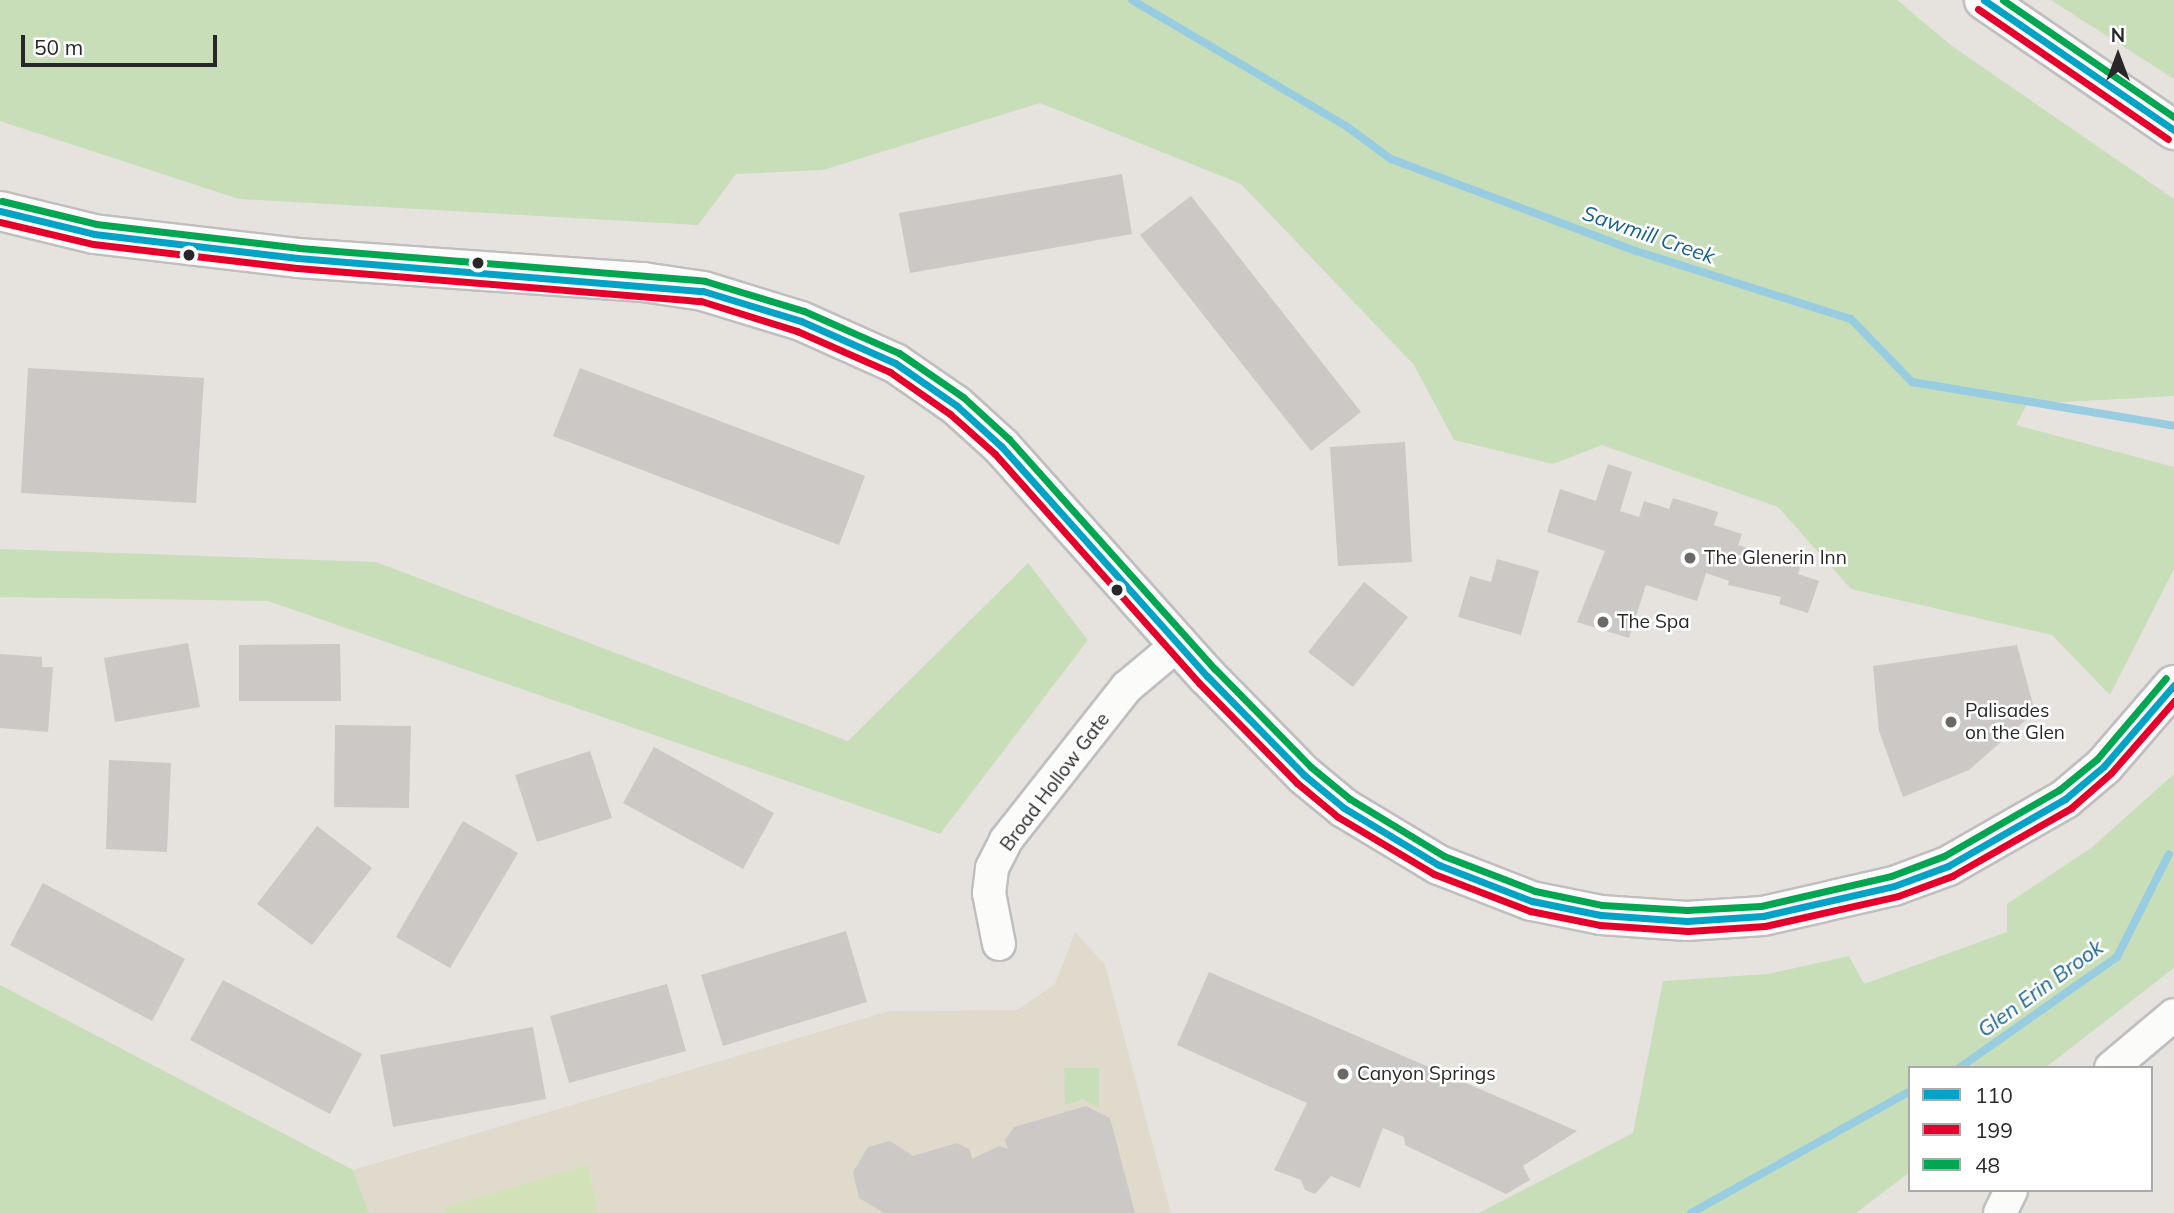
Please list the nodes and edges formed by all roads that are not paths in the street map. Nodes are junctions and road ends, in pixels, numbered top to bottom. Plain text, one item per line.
1 (1984, 0) edge
2 (2174, 130) edge
3 (0, 211) edge
4 (1177, 645) junction
5 (2174, 685) edge
6 (999, 944) dead end
7 (2174, 1015) edge
8 (2113, 1066) edge
9 (2010, 1192) edge
10 (2000, 1213) edge

1 - 2 street
3 - 4 street
4 - 5 street
4 - 6 street, Broad Hollow Gate
7 - 8 street
9 - 10 street

